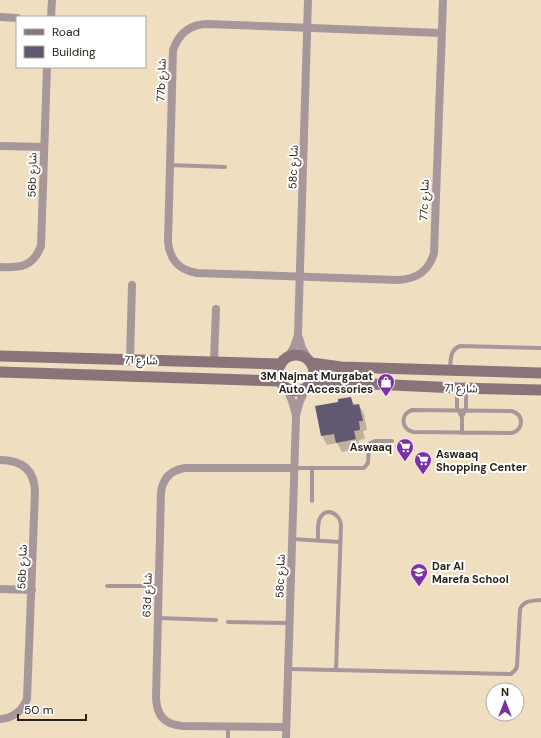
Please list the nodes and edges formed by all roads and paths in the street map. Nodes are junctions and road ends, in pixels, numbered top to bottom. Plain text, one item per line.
1 (52, 0) edge
2 (308, 0) edge
3 (442, 0) edge
4 (51, 16) edge
5 (0, 17) edge
6 (16, 18) edge
7 (308, 27) junction
8 (441, 33) junction
9 (47, 68) edge
10 (0, 146) edge
11 (44, 147) junction
12 (170, 165) junction
13 (225, 166) dead end
14 (0, 267) edge
15 (300, 277) junction
16 (132, 285) dead end
17 (216, 309) dead end
18 (298, 335) junction
19 (541, 348) edge
20 (0, 356) edge
21 (130, 360) junction
22 (284, 360) junction
23 (214, 362) junction
24 (310, 362) junction
25 (450, 371) junction
26 (0, 372) edge
27 (541, 373) edge
28 (283, 384) junction
29 (309, 386) junction
30 (462, 388) junction
31 (541, 390) edge
32 (458, 411) junction
33 (465, 411) junction
34 (296, 415) junction
35 (462, 417) junction
36 (462, 432) junction
37 (392, 442) dead end
38 (3, 460) edge
39 (294, 468) junction
40 (312, 468) junction
41 (312, 501) dead end
42 (292, 539) junction
43 (318, 541) junction
44 (340, 542) junction
45 (107, 586) dead end
46 (159, 586) junction
47 (0, 589) edge
48 (32, 590) junction
49 (541, 600) edge
50 (158, 618) junction
51 (216, 620) dead end
52 (228, 622) dead end
53 (290, 624) junction
54 (289, 669) junction
55 (336, 670) junction
56 (0, 719) edge
57 (228, 726) junction
58 (286, 727) junction
59 (228, 738) edge
60 (286, 738) edge

1 - 4 street
2 - 7 street, 58c شارع
3 - 8 street, 77c شارع
5 - 6 street
7 - 8 street, 77b شارع
7 - 12 street, 77b شارع
7 - 15 street, 58c شارع
8 - 15 street, 77c شارع
9 - 11 street, 56b شارع
10 - 11 street
11 - 14 street, 56b شارع
12 - 13 lane
12 - 15 street, 77b شارع
15 - 18 street, 58c شارع
16 - 21 street
17 - 23 street
18 - 22 street, 58c شارع
18 - 24 street, 58c شارع
19 - 25 lane
20 - 21 street, شارع 71
21 - 23 street, شارع 71
22 - 23 street, شارع 71
22 - 24 street
22 - 28 street
24 - 25 street, شارع 71
24 - 29 street
25 - 27 street, شارع 71
26 - 28 street, شارع 71
28 - 29 street
28 - 34 street, 58c شارع
29 - 30 street, شارع 71
29 - 34 street, 58c شارع
30 - 31 street, شارع 71
30 - 32 lane
30 - 33 lane
32 - 33 lane
32 - 35 lane
32 - 36 lane
33 - 35 lane
33 - 36 lane
34 - 39 street, 58c شارع
35 - 36 lane
37 - 40 lane
38 - 48 street, 56b شارع
39 - 40 lane
39 - 42 street, 58c شارع
39 - 46 street, 63d شارع
40 - 41 lane
42 - 43 lane
42 - 53 street, 58c شارع
43 - 44 lane
43 - 44 lane
44 - 55 lane
45 - 46 lane
46 - 50 street, 63d شارع
47 - 48 street
48 - 56 street, 56b شارع
49 - 55 lane
50 - 51 lane
50 - 57 street, 63d شارع
52 - 53 lane
53 - 54 street, 58c شارع
54 - 55 lane
54 - 58 street, 58c شارع
57 - 58 street, 63d شارع
57 - 59 lane
58 - 60 street, 58c شارع

